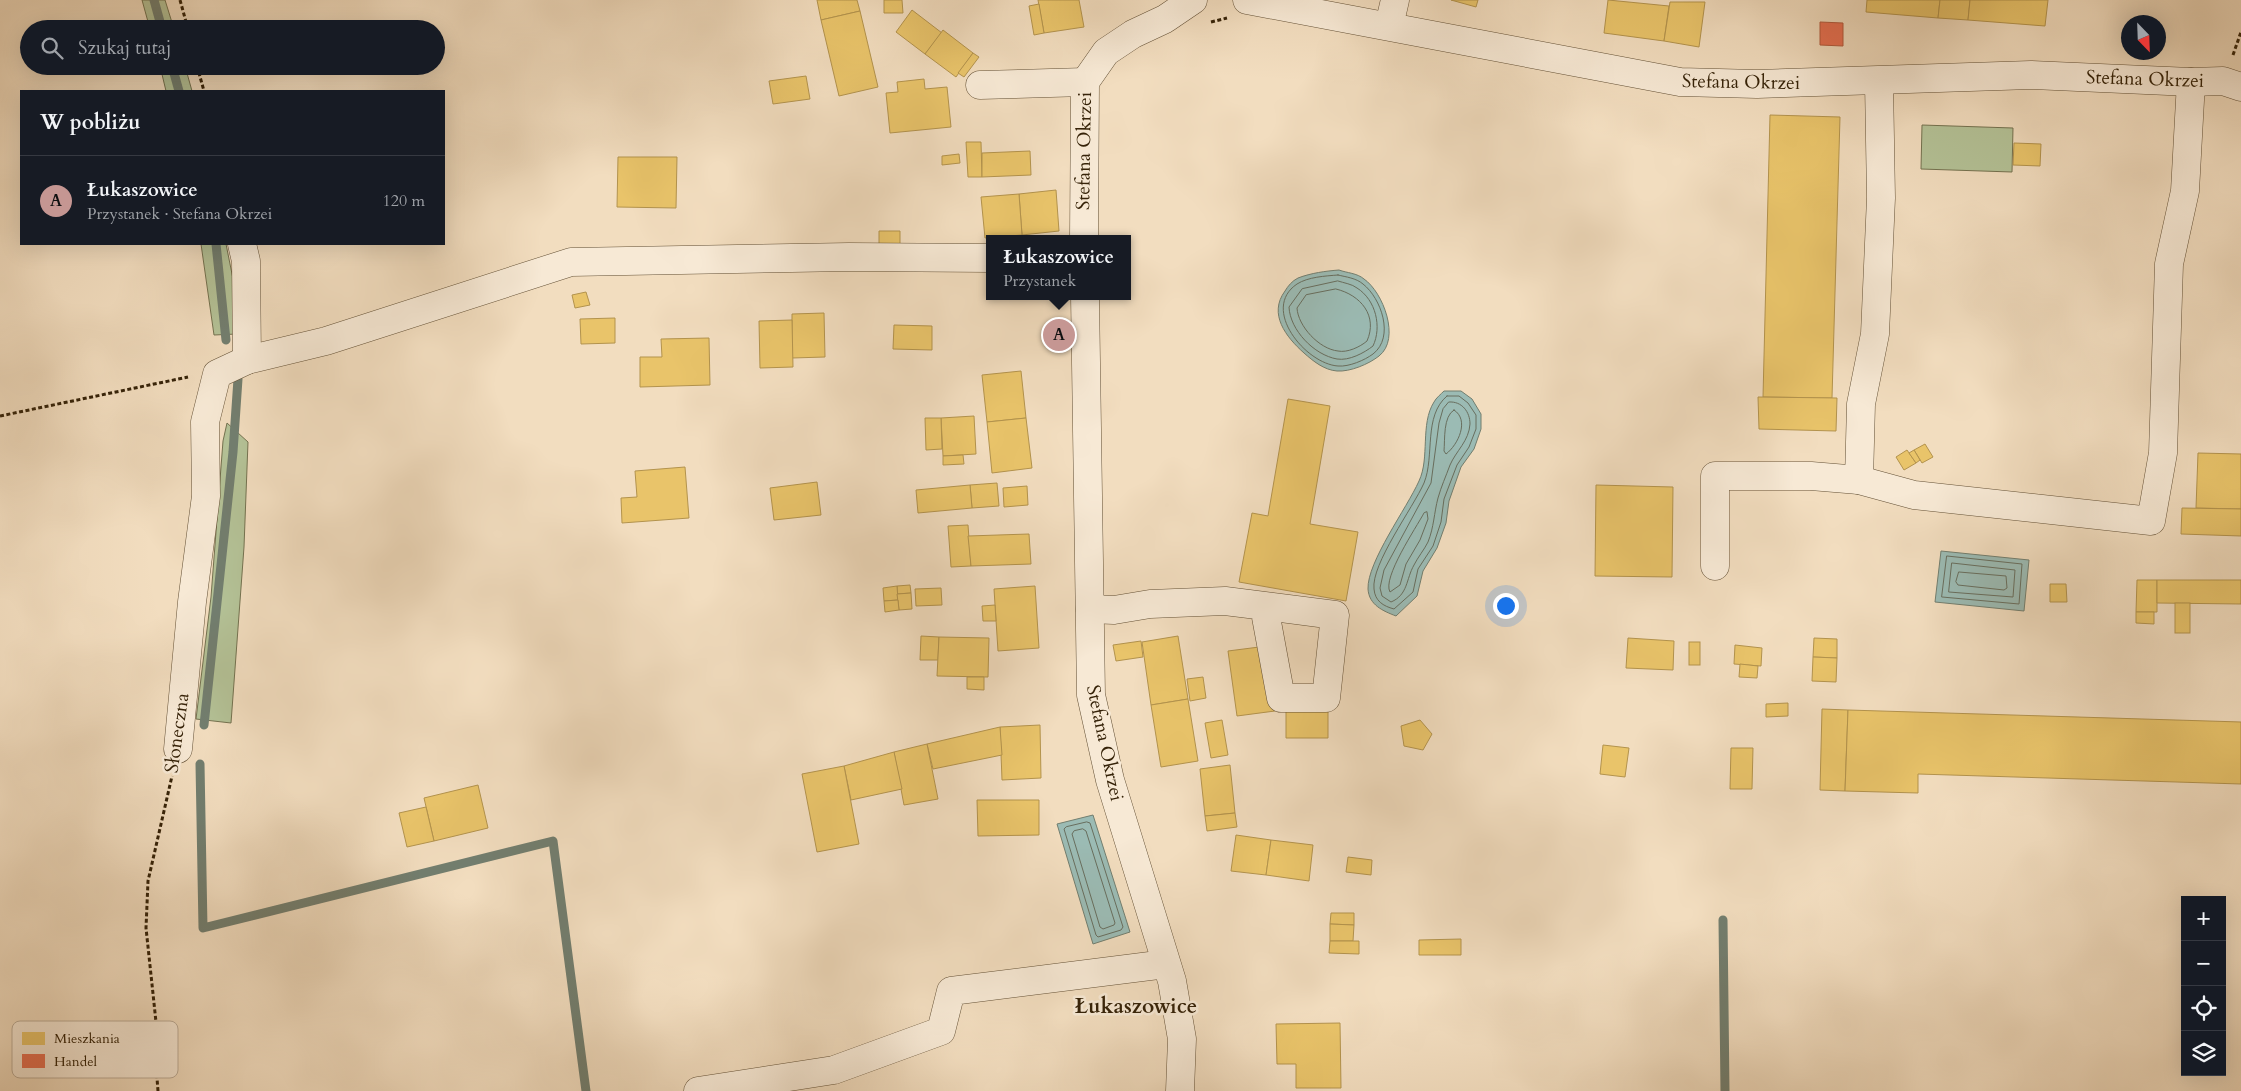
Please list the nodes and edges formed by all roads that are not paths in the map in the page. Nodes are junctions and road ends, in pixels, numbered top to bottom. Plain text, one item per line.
1 (1193, 0) edge
2 (1241, 9) edge
3 (1392, 13) edge
4 (1085, 82) junction
5 (1879, 82) junction
6 (2191, 82) junction
7 (980, 85) dead end
8 (2241, 87) edge
9 (1084, 235) edge
10 (242, 245) edge
11 (986, 258) edge
12 (1084, 300) edge
13 (246, 360) junction
14 (1859, 480) junction
15 (1715, 566) dead end
16 (1264, 606) dead end
17 (1090, 610) junction
18 (178, 749) road end
19 (1166, 964) junction
20 (698, 1091) edge
21 (1180, 1091) edge

1 - 4 street, Stefana Okrzei
2 - 3 street, Stefana Okrzei
3 - 5 street, Stefana Okrzei
4 - 7 street
4 - 9 street, Stefana Okrzei
5 - 6 street, Stefana Okrzei
5 - 14 street
6 - 8 street, Stefana Okrzei
6 - 14 street
10 - 13 street
11 - 13 street
12 - 17 street, Stefana Okrzei
13 - 18 street, Słoneczna
14 - 15 street
16 - 17 street
17 - 19 street, Stefana Okrzei
19 - 20 street
19 - 21 street, Stefana Okrzei

